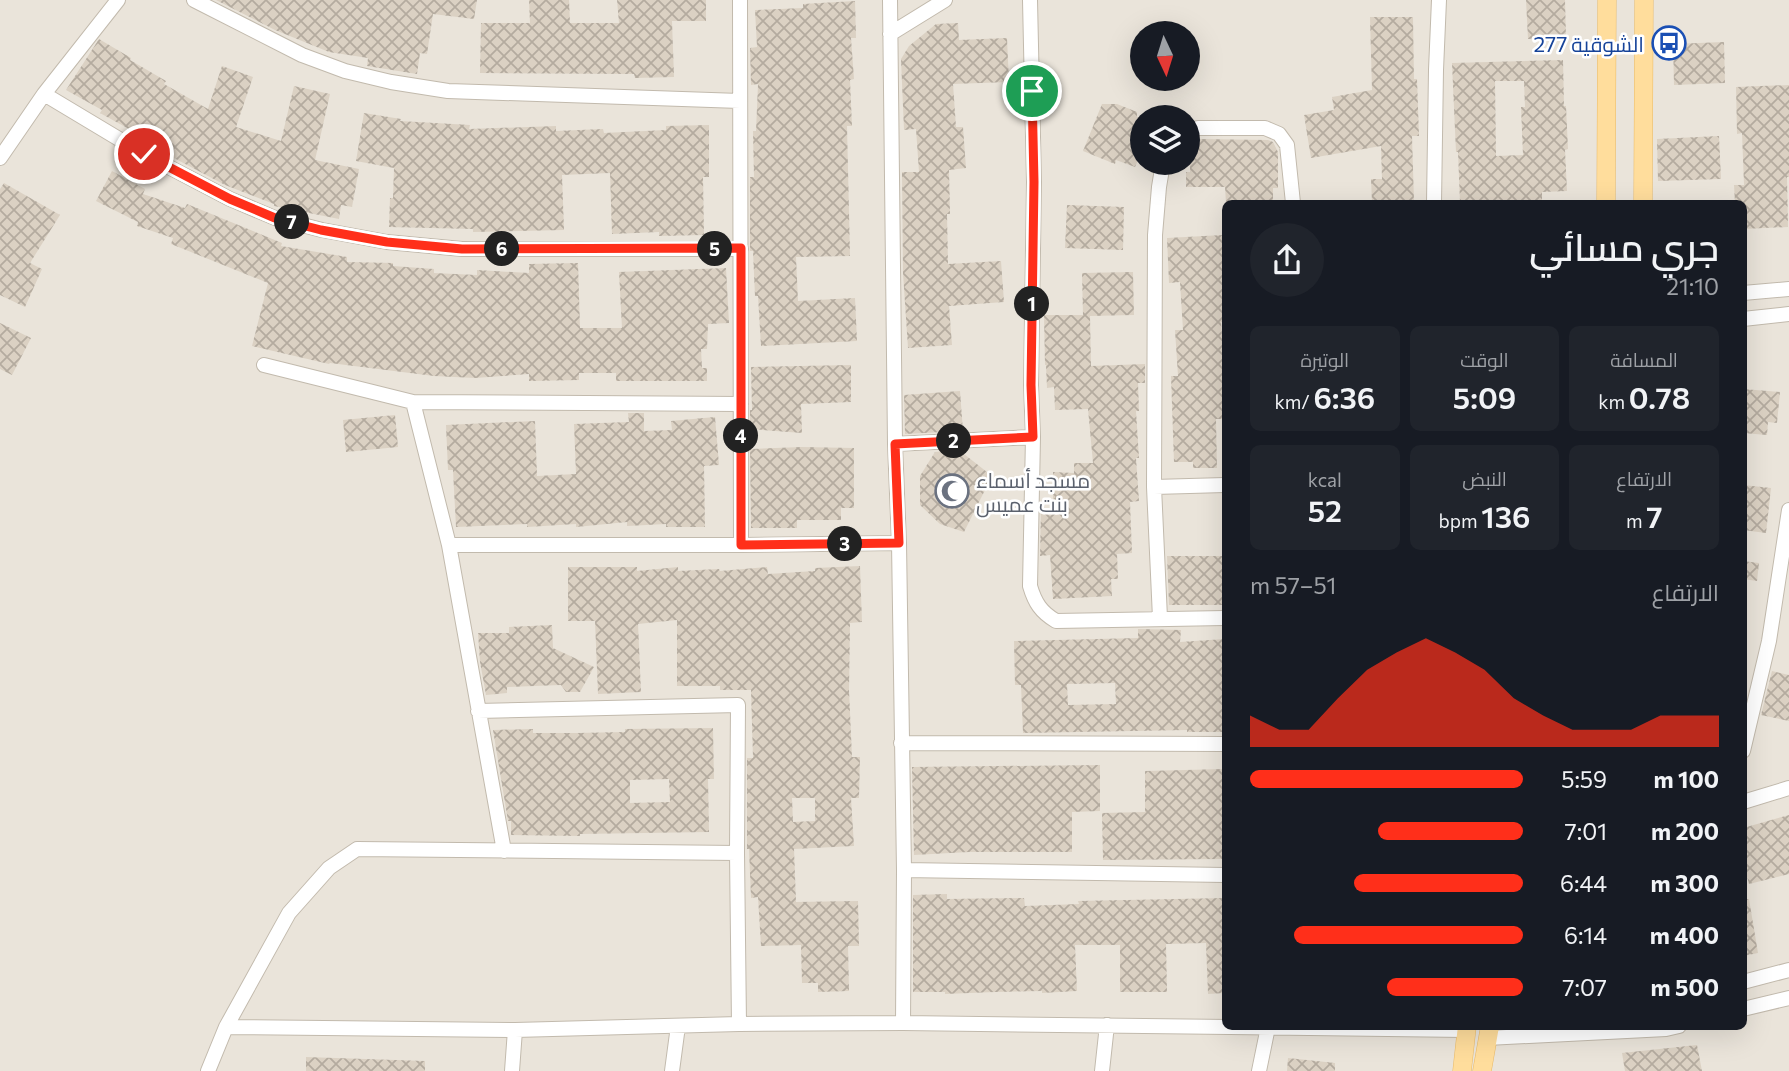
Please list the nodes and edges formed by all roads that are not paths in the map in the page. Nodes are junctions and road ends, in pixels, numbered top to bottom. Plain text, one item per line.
1 (118, 0) edge
2 (194, 0) edge
3 (740, 0) edge
4 (890, 0) edge
5 (945, 0) edge
6 (1030, 0) edge
7 (1439, 0) edge
8 (1607, 0) edge
9 (1644, 0) edge
10 (890, 34) junction
11 (44, 94) junction
12 (740, 101) junction
13 (1200, 128) edge
14 (0, 158) edge
15 (1161, 175) edge
16 (1293, 200) edge
17 (1434, 200) edge
18 (1606, 200) edge
19 (1643, 200) edge
20 (741, 248) junction
21 (1789, 289) edge
22 (1747, 293) edge
23 (1789, 314) edge
24 (1747, 319) edge
25 (264, 365) dead end
26 (413, 402) junction
27 (741, 404) junction
28 (1033, 437) junction
29 (895, 444) junction
30 (1222, 485) edge
31 (1154, 487) junction
32 (1789, 510) edge
33 (899, 543) junction
34 (449, 545) junction
35 (741, 545) junction
36 (1160, 618) junction
37 (1222, 618) edge
38 (478, 711) junction
39 (1747, 734) edge
40 (901, 743) junction
41 (1222, 744) edge
42 (1789, 788) edge
43 (1747, 801) edge
44 (504, 850) junction
45 (737, 853) junction
46 (904, 870) junction
47 (1222, 875) edge
48 (1789, 971) edge
49 (1747, 981) edge
50 (1789, 998) edge
51 (1747, 1008) edge
52 (903, 1023) junction
53 (739, 1024) junction
54 (1107, 1025) junction
55 (678, 1026) junction
56 (1222, 1026) edge
57 (226, 1027) junction
58 (515, 1030) junction
59 (1267, 1030) edge
60 (1467, 1030) edge
61 (1607, 1030) edge
62 (1488, 1032) edge
63 (208, 1071) edge
64 (512, 1071) edge
65 (672, 1071) edge
66 (1101, 1071) edge
67 (1259, 1071) edge
68 (1462, 1071) edge
69 (1482, 1071) edge

1 - 11 street
2 - 12 street
3 - 12 street
4 - 10 street
5 - 10 street
6 - 28 street
7 - 17 street
8 - 18 main road
9 - 19 main road
10 - 29 street
11 - 14 street
11 - 20 street
12 - 20 street
13 - 16 street
15 - 31 street
20 - 27 street
21 - 22 street
23 - 24 street
25 - 26 street
26 - 27 street
26 - 34 street
27 - 35 street
28 - 29 street
28 - 36 street
29 - 33 street
30 - 31 street
31 - 36 street
32 - 39 street
33 - 35 street
33 - 40 street
34 - 35 street
34 - 38 street
36 - 37 street
38 - 44 street
38 - 45 street
40 - 41 street
40 - 46 street
42 - 43 street
44 - 45 street
44 - 57 street
45 - 53 street
46 - 47 street
46 - 52 street
48 - 49 street
50 - 51 street
52 - 53 street
52 - 54 street
53 - 55 street
54 - 56 street
54 - 66 street
55 - 58 street
55 - 65 street
57 - 58 street
57 - 63 street
58 - 64 street
59 - 67 street
60 - 68 main road
61 - 62 street
62 - 69 main road

